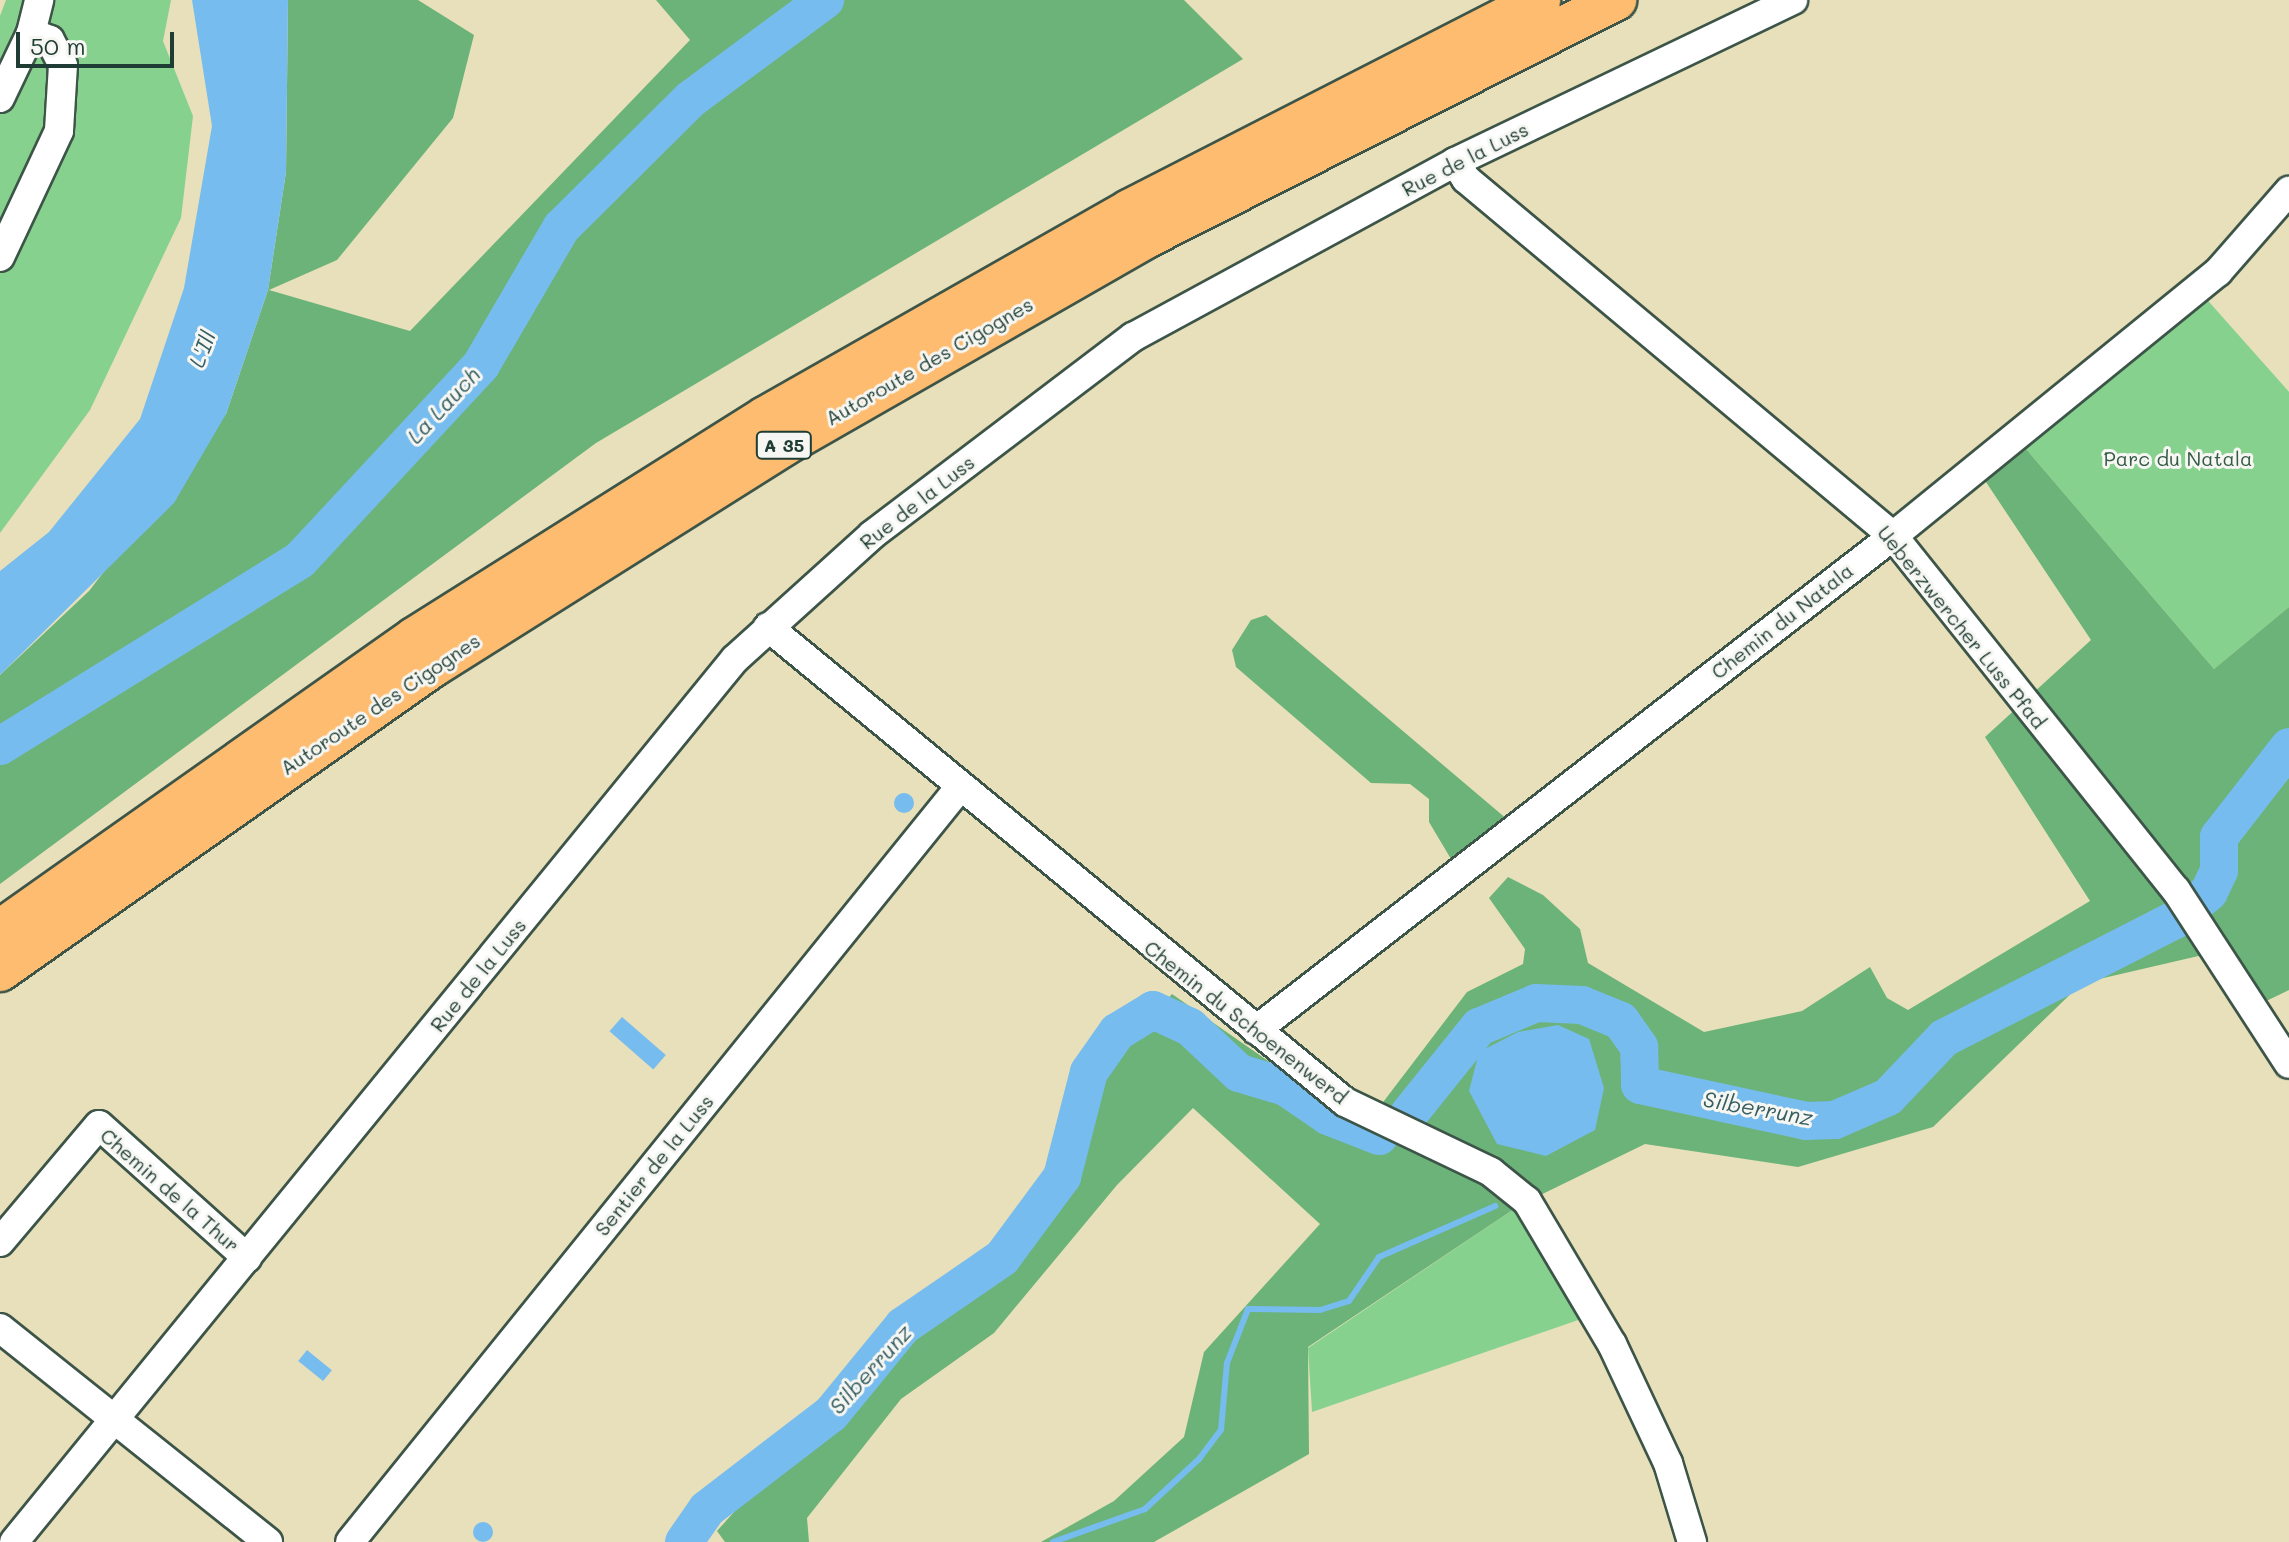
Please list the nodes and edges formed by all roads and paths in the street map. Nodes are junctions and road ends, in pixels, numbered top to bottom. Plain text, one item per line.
1 (39, 0) edge
2 (1540, 0) edge
3 (1616, 0) edge
4 (1793, 0) edge
5 (31, 33) junction
6 (0, 98) edge
7 (1455, 162) junction
8 (2289, 191) edge
9 (0, 257) edge
10 (1893, 536) junction
11 (768, 627) junction
12 (959, 788) junction
13 (0, 930) edge
14 (0, 971) edge
15 (1256, 1030) junction
16 (2289, 1064) edge
17 (0, 1242) edge
18 (247, 1258) junction
19 (0, 1328) edge
20 (112, 1423) junction
21 (14, 1542) edge
22 (268, 1542) edge
23 (350, 1542) edge
24 (1692, 1542) edge

1 - 5 street
2 - 13 highway, Autoroute des Cigognes / A 35
3 - 14 highway, Autoroute des Cigognes / A 35
4 - 7 street, Rue de la Luss
5 - 6 street
5 - 9 street
7 - 10 street, Ueberzwercher Luss Pfad
7 - 11 street, Rue de la Luss
8 - 10 street, Chemin du Natala
10 - 15 street, Chemin du Natala
10 - 16 street, Ueberzwercher Luss Pfad
11 - 12 street, Chemin du Schoenenwerd
11 - 18 street, Rue de la Luss
12 - 15 street, Chemin du Schoenenwerd
12 - 23 street, Sentier de la Luss
15 - 24 street, Chemin du Schoenenwerd
17 - 18 street, Chemin de la Thur
18 - 20 street, Rue de la Luss
19 - 20 street
20 - 21 street, Rue de la Luss
20 - 22 street

